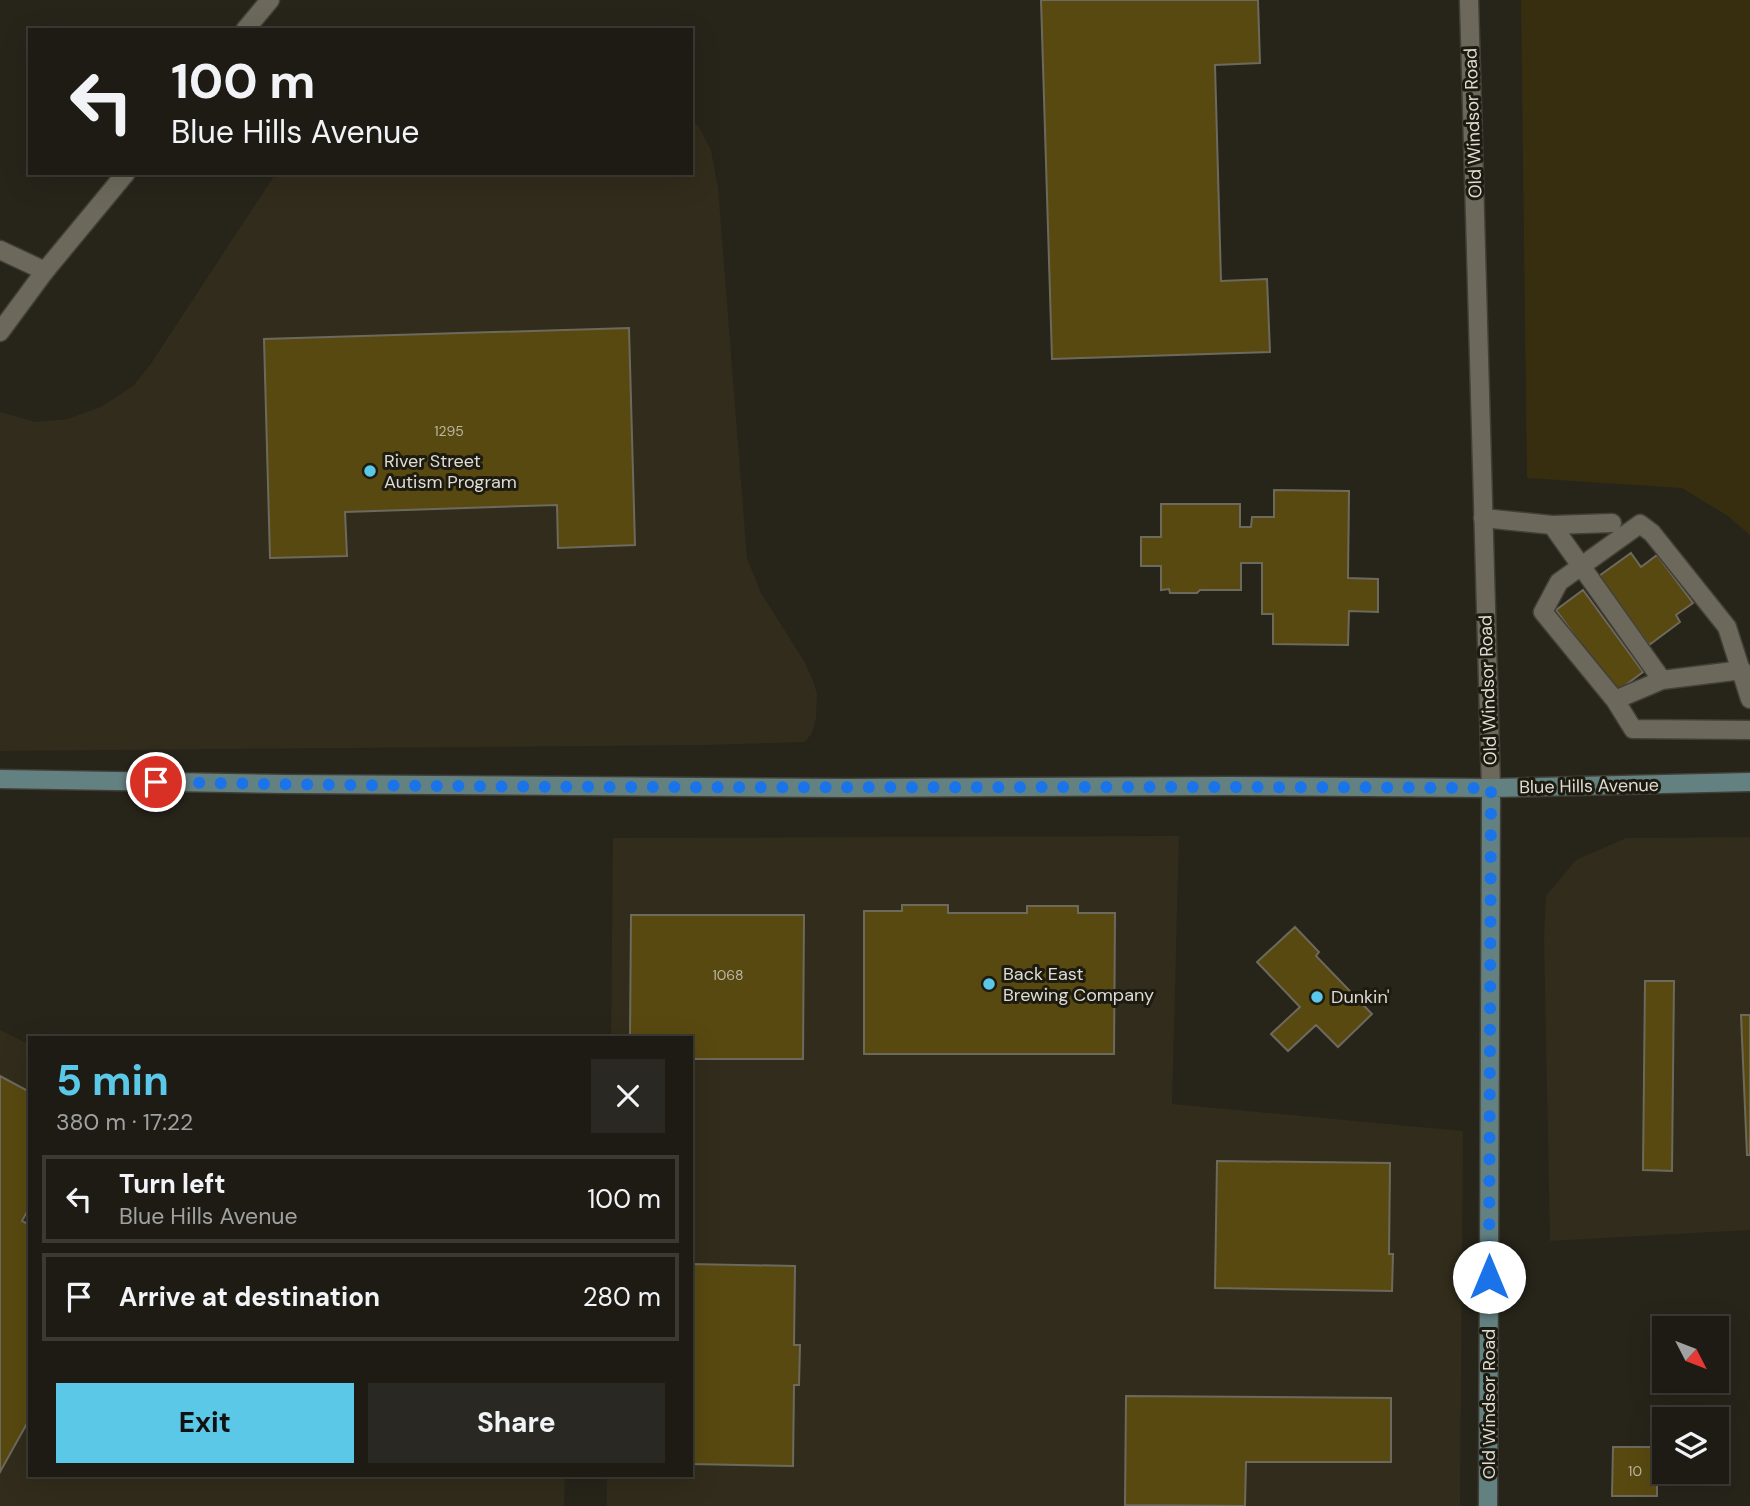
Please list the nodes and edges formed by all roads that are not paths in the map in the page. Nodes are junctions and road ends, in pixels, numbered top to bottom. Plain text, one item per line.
1 (270, 0) edge
2 (1469, 0) edge
3 (247, 28) edge
4 (124, 175) edge
5 (0, 250) edge
6 (45, 271) junction
7 (0, 332) edge
8 (1483, 518) junction
9 (1612, 523) dead end
10 (1552, 525) junction
11 (1579, 565) junction
12 (1742, 670) junction
13 (1662, 680) junction
14 (1750, 699) edge
15 (1615, 700) junction
16 (1750, 730) edge
17 (0, 779) edge
18 (1750, 782) edge
19 (1491, 788) junction
20 (1488, 1506) edge

1 - 3 street
2 - 8 street, Old Windsor Road
4 - 6 street
5 - 6 street
6 - 7 street
8 - 10 street
8 - 19 street, Old Windsor Road
9 - 10 street
10 - 11 street
11 - 12 street
11 - 13 street
11 - 15 street
12 - 13 street
12 - 14 street
13 - 15 street
15 - 16 street
17 - 19 main road, Blue Hills Avenue
18 - 19 main road, Blue Hills Avenue
19 - 20 main road, Old Windsor Road

